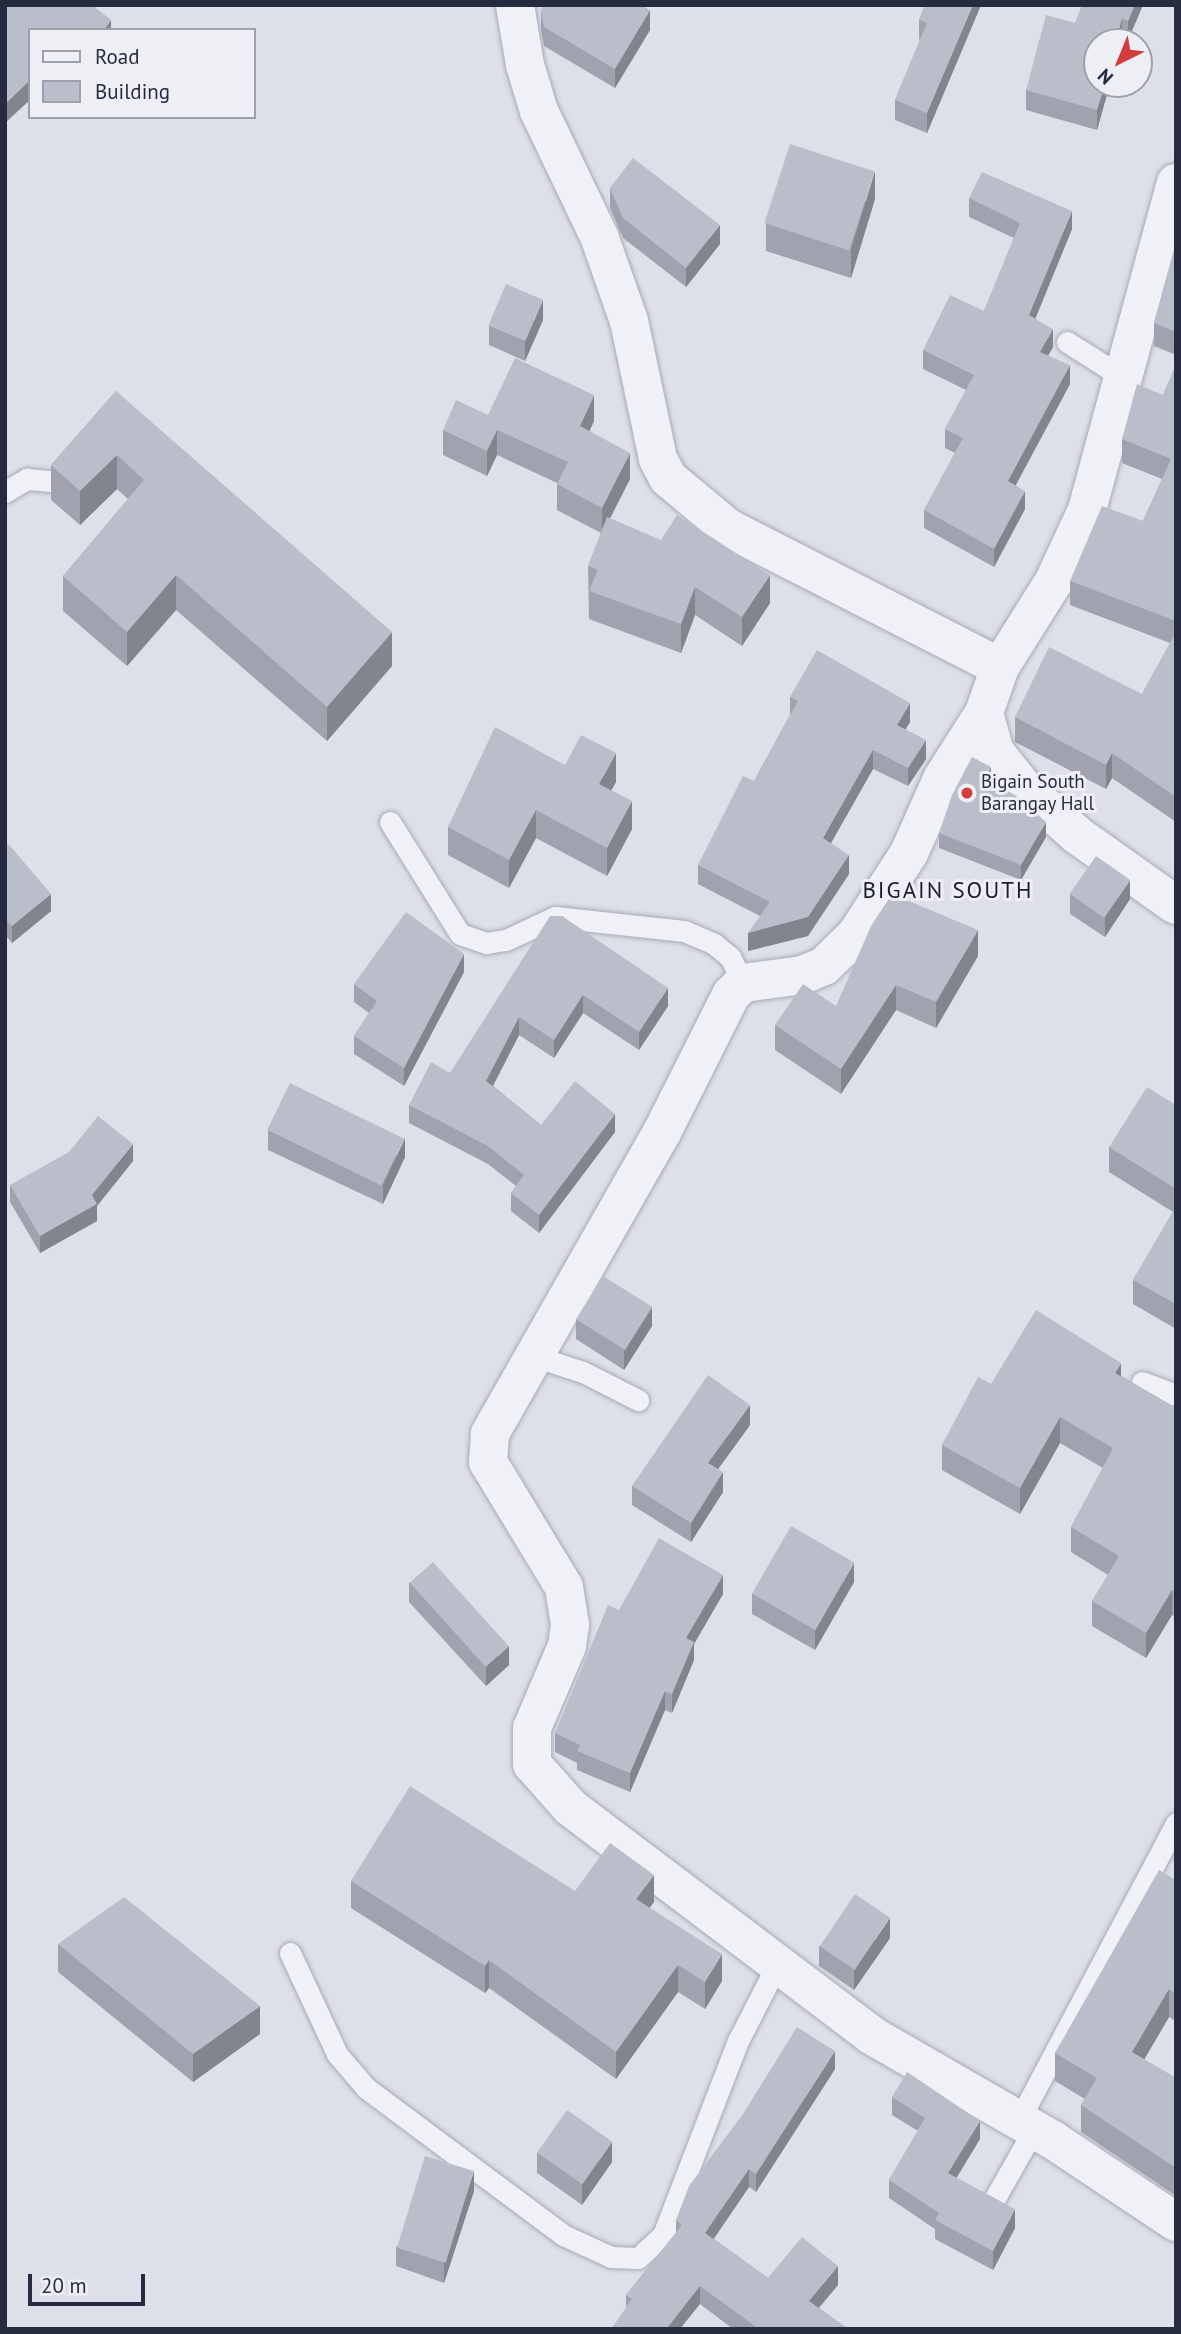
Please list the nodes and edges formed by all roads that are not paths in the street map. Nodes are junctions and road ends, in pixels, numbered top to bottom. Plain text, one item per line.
1 (516, 5) edge
2 (1176, 183) edge
3 (1067, 342) dead end
4 (1124, 378) junction
5 (51, 481) edge
6 (5, 492) edge
7 (1000, 667) junction
8 (984, 713) junction
9 (390, 822) dead end
10 (1176, 905) edge
11 (743, 983) junction
12 (537, 1357) junction
13 (1142, 1382) dead end
14 (1176, 1395) edge
15 (638, 1400) dead end
16 (1176, 1823) edge
17 (290, 1953) dead end
18 (778, 1962) junction
19 (1026, 2124) junction
20 (995, 2198) edge
21 (1176, 2222) edge

1 - 7 street
2 - 4 street
3 - 4 lane
4 - 7 street
5 - 6 lane
7 - 8 street
8 - 10 street
8 - 11 street
9 - 11 lane
11 - 12 street
12 - 15 lane
12 - 18 street
13 - 14 lane
16 - 19 lane
17 - 18 lane
18 - 19 street
19 - 20 lane
19 - 21 street

